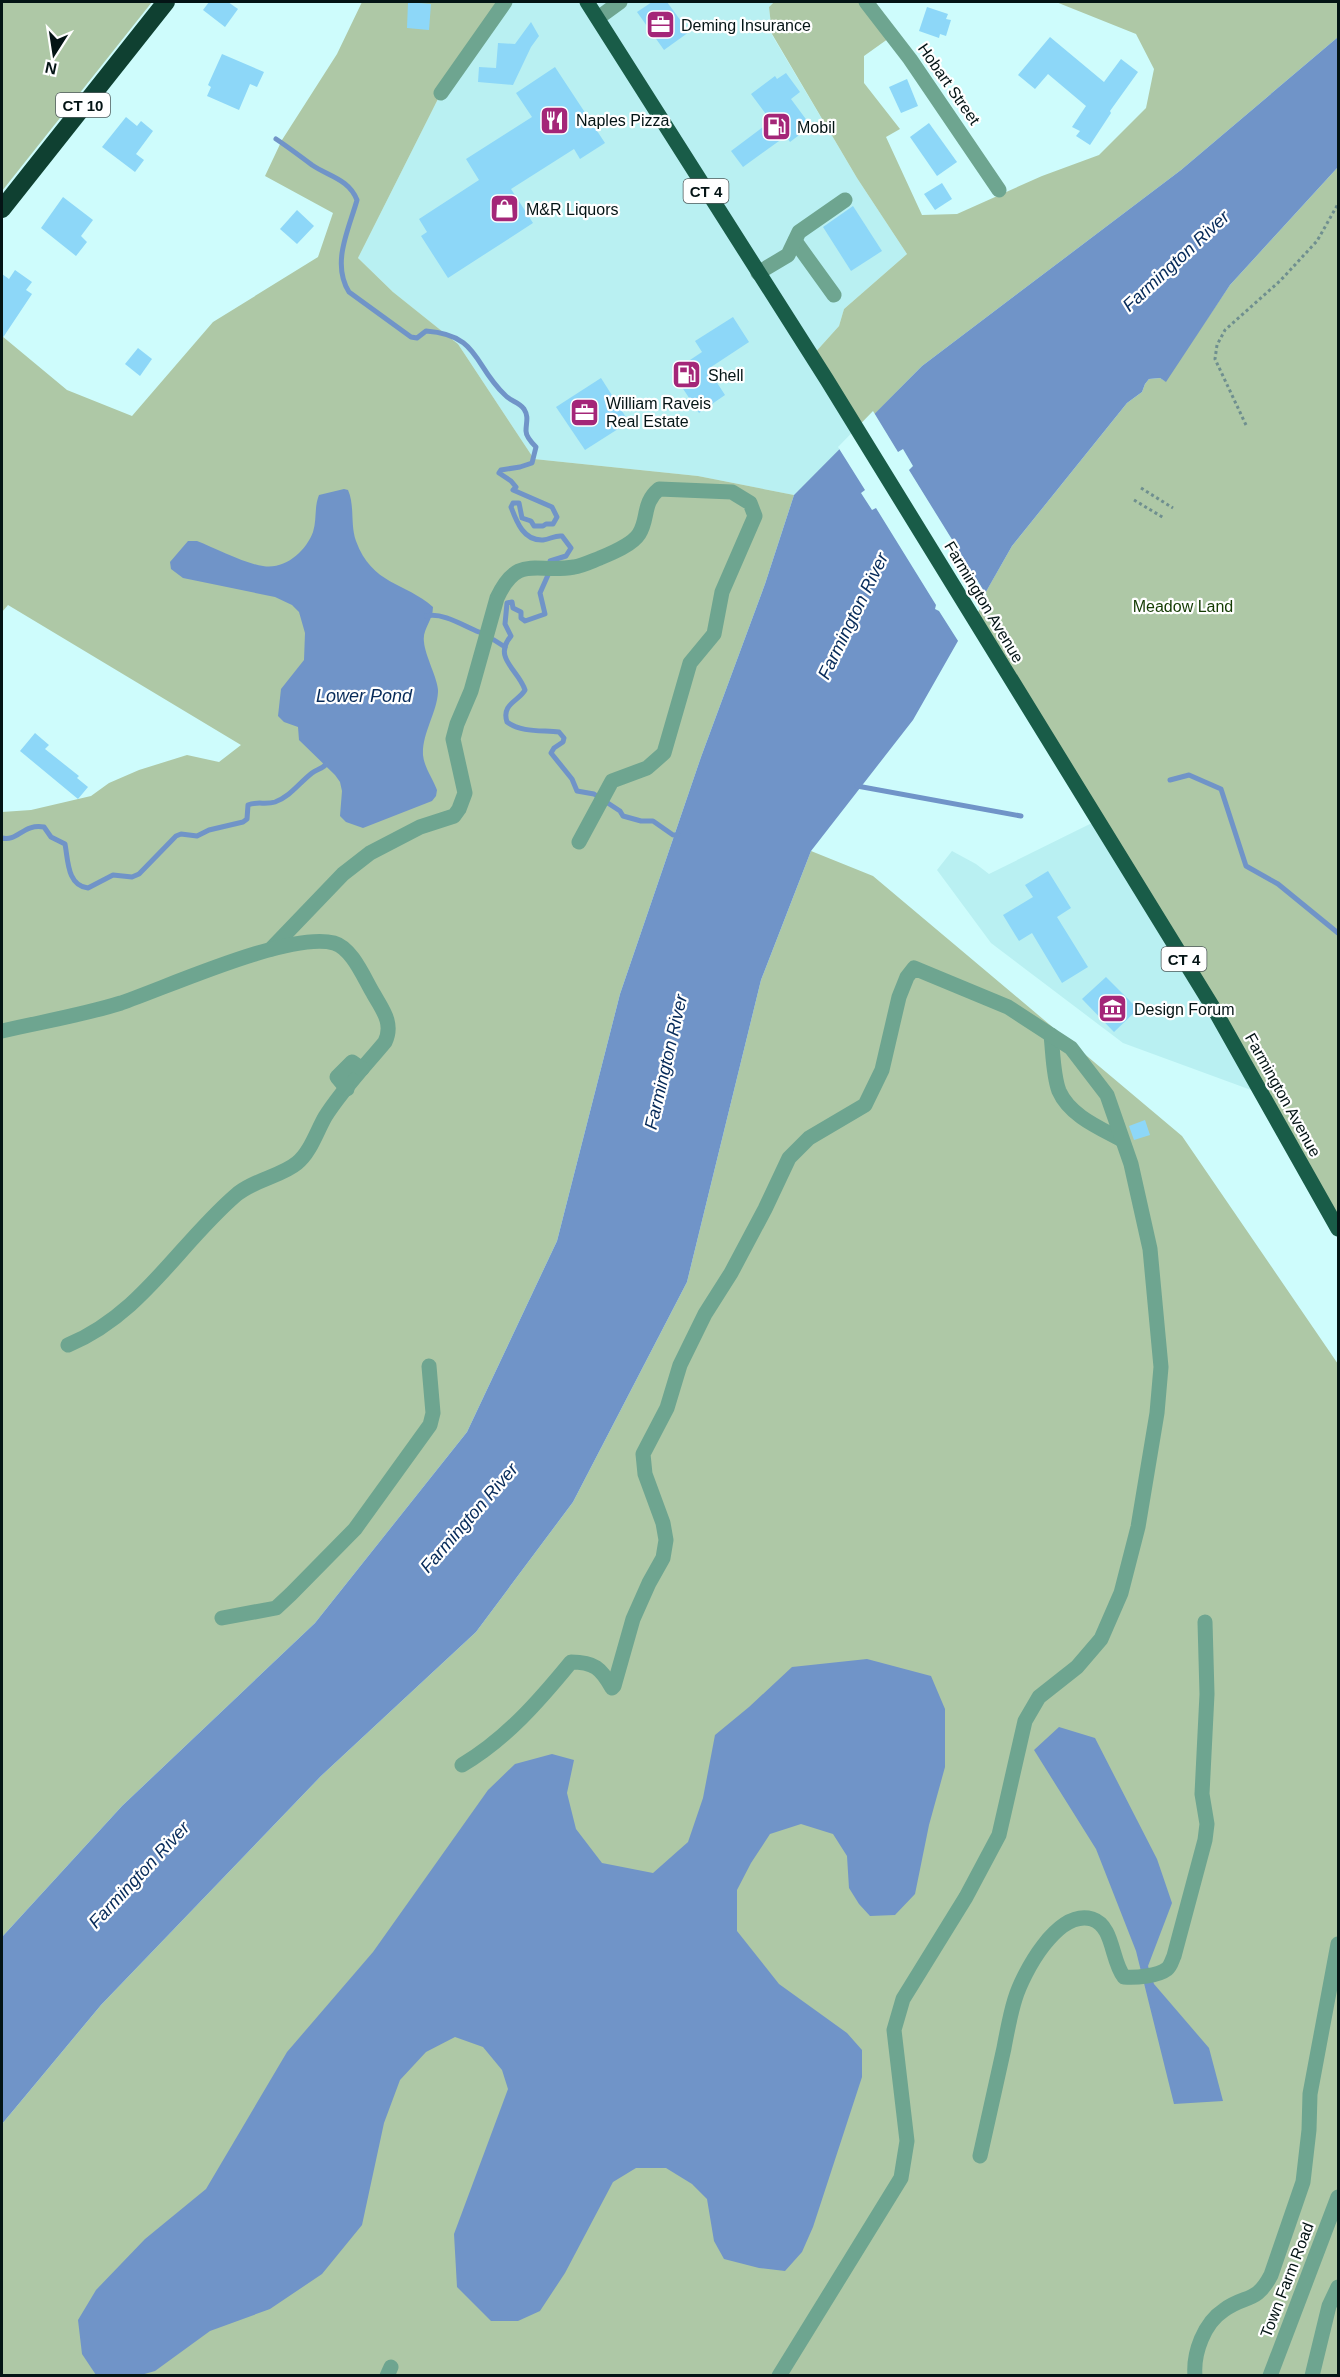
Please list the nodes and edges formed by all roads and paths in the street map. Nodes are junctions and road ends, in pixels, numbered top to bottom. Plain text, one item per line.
1 (166, 2) edge
2 (506, 2) edge
3 (587, 2) edge
4 (620, 2) edge
5 (866, 2) edge
6 (598, 18) junction
7 (441, 93) dead end
8 (999, 190) dead end
9 (845, 200) dead end
10 (1338, 204) edge
11 (2, 209) edge
12 (795, 241) junction
13 (758, 273) junction
14 (834, 295) dead end
15 (1246, 424) dead end
16 (1141, 488) dead end
17 (1134, 500) dead end
18 (1173, 508) dead end
19 (1164, 518) dead end
20 (579, 842) dead end
21 (271, 949) junction
22 (2, 1031) edge
23 (1051, 1035) junction
24 (1122, 1140) junction
25 (307, 1149) junction
26 (303, 1172) dead end
27 (225, 1184) dead end
28 (238, 1193) junction
29 (1338, 1228) edge
30 (68, 1345) dead end
31 (429, 1366) dead end
32 (222, 1618) dead end
33 (1205, 1622) dead end
34 (462, 1765) dead end
35 (1338, 1944) edge
36 (980, 2156) dead end
37 (1338, 2197) edge
38 (1338, 2287) edge
39 (1332, 2313) edge
40 (1314, 2373) edge
41 (779, 2376) edge
42 (1195, 2376) edge
43 (1270, 2376) edge

1 - 11 highway, CT 10
2 - 7 street
3 - 6 main road, Farmington Avenue / CT 4
4 - 6 street
5 - 8 street, Hobart Street
6 - 13 main road, Farmington Avenue / CT 4
9 - 12 street
10 - 15 path
12 - 13 street
12 - 14 street
13 - 29 main road, Farmington Avenue / CT 4
16 - 18 path
17 - 19 path
20 - 21 street
21 - 22 street
21 - 25 street
23 - 24 street
23 - 24 street
23 - 34 street
24 - 41 street
25 - 26 street
25 - 28 street
27 - 28 street
28 - 30 street
31 - 32 street
33 - 36 street
35 - 42 street
37 - 43 street, Town Farm Road
38 - 39 street
39 - 40 street

